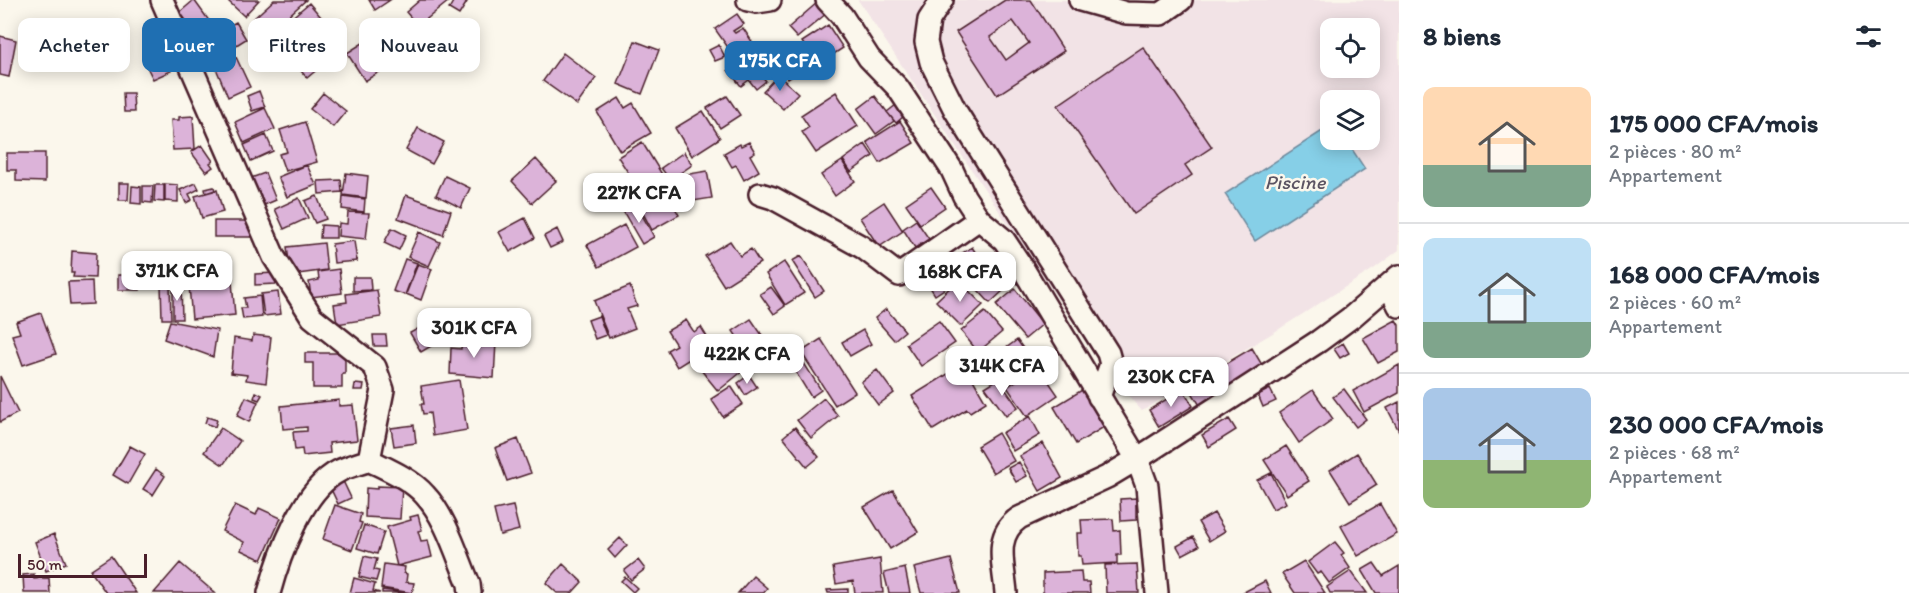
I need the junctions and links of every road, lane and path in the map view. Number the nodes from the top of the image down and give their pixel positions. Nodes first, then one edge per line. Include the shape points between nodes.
1 (162, 0) edge
2 (748, 0) edge
3 (770, 0) edge
4 (827, 0) edge
5 (942, 0) edge
6 (1080, 0) edge
7 (1181, 0) edge
8 (760, 194) dead end
9 (979, 219) junction
10 (1394, 281) edge
11 (1399, 306) edge
12 (1099, 396) junction
13 (1137, 459) junction
14 (369, 460) junction
15 (269, 593) edge
16 (470, 593) edge
17 (1006, 593) edge
18 (1157, 593) edge

1 - 14 street via 274,257 312,317 375,367 382,390
2 - 3 street
4 - 9 street via 869,58 898,88
5 - 12 street via 929,20 926,42 930,62 955,110 1108,353 1110,364
6 - 7 street via 1126,13 1161,14
8 - 9 street via 862,247 899,275
9 - 12 street via 1004,240
10 - 11 street
10 - 13 street via 1319,341
12 - 13 street
13 - 17 street via 1011,524 1002,539
13 - 18 street via 1147,486
14 - 15 street via 338,472 317,488 299,513
14 - 16 street via 398,474 425,495 444,524

